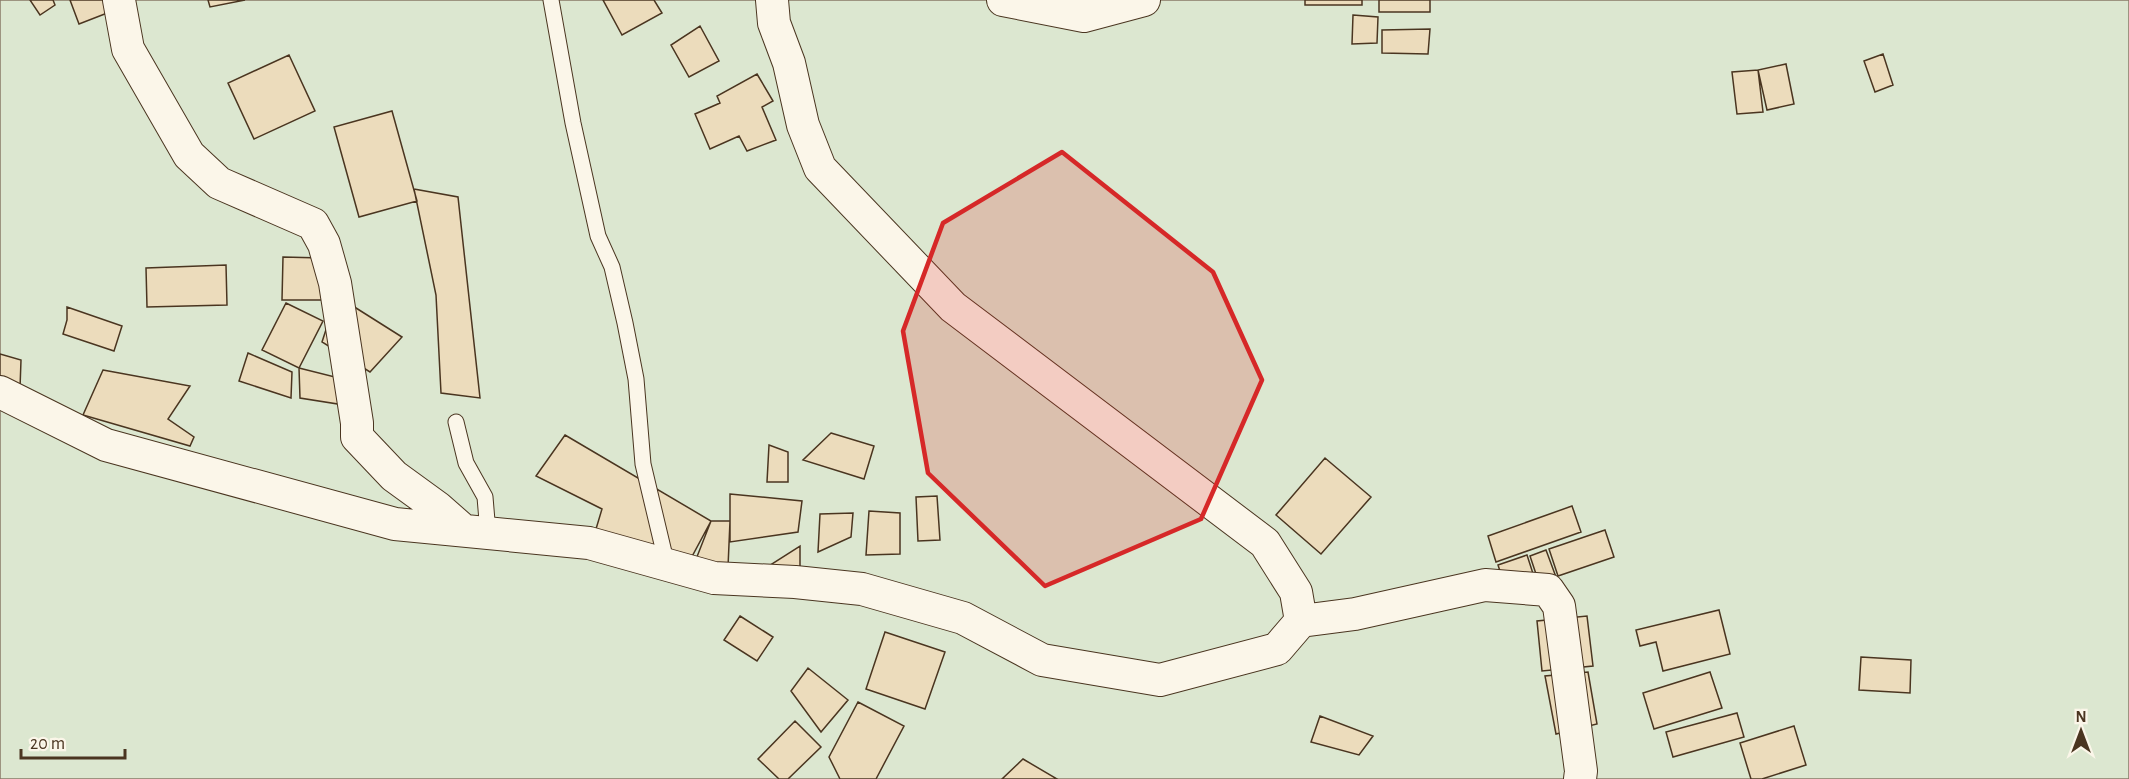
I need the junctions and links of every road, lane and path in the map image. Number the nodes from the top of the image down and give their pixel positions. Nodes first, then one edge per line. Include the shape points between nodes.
1 (119, 0) edge
2 (551, 0) edge
3 (772, 0) edge
4 (1003, 0) edge
5 (1144, 0) edge
6 (0, 392) edge
7 (456, 422) dead end
8 (476, 532) junction
9 (668, 565) junction
10 (1301, 621) junction
11 (1580, 779) edge

1 - 8 street via 128,49 189,154 219,183 313,224 324,244 335,283 357,437 394,476
2 - 9 lane via 598,236 612,267 625,323 636,379 643,464
3 - 10 street via 774,23 789,63 803,125 820,168 953,307 1265,543 1296,592
4 - 5 street via 1084,16
6 - 8 street via 106,445 395,524
7 - 8 lane via 466,463 485,497
8 - 9 street via 589,543
9 - 10 street via 714,578 862,589 963,618 1042,660 1160,680 1277,649
10 - 11 street via 1355,614 1485,585 1548,590 1559,606

